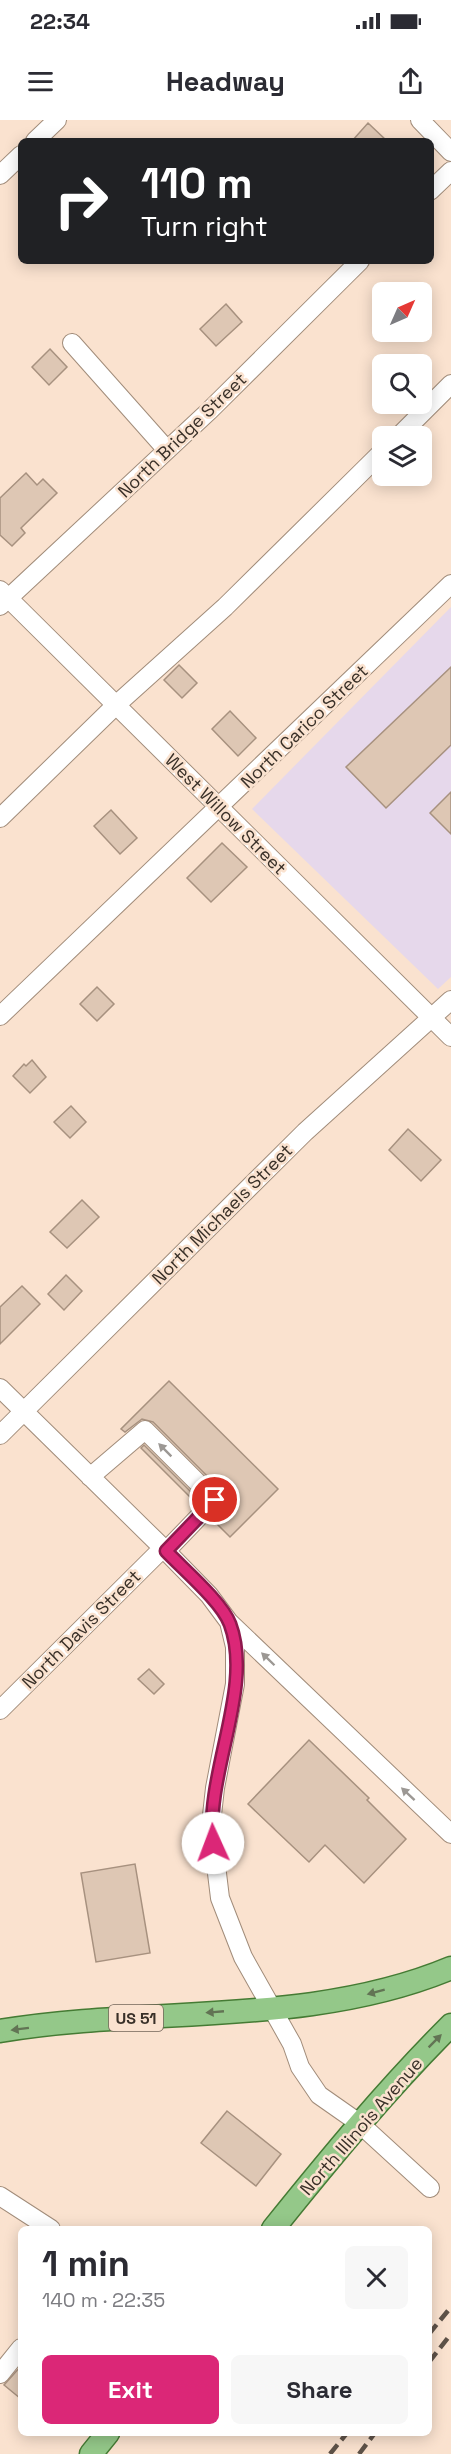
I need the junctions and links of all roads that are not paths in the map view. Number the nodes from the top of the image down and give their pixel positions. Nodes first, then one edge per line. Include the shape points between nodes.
1 (57, 120) edge
2 (420, 120) edge
3 (38, 138) edge
4 (451, 152) edge
5 (18, 158) edge
6 (451, 171) edge
7 (0, 175) edge
8 (434, 187) edge
9 (357, 264) edge
10 (72, 343) dead end
11 (451, 384) edge
12 (409, 426) edge
13 (167, 450) junction
14 (372, 462) edge
15 (451, 584) edge
16 (3, 598) edge
17 (116, 705) junction
18 (219, 807) junction
19 (0, 818) edge
20 (451, 1000) edge
21 (0, 1016) edge
22 (432, 1017) junction
23 (451, 1037) edge
24 (0, 1388) edge
25 (24, 1412) junction
26 (0, 1435) edge
27 (90, 1478) junction
28 (164, 1549) junction
29 (229, 1622) junction
30 (0, 1710) edge
31 (451, 1834) edge
32 (451, 1968) edge
33 (273, 2007) junction
34 (451, 2025) edge
35 (0, 2031) edge
36 (359, 2123) junction
37 (430, 2188) dead end
38 (0, 2196) edge
39 (46, 2226) edge
40 (275, 2226) edge
41 (18, 2352) edge
42 (0, 2374) edge
43 (106, 2436) edge
44 (91, 2454) edge

1 - 3 street
2 - 4 street
5 - 7 street
6 - 8 street
9 - 13 street, North Bridge Street
10 - 13 street
11 - 12 street
13 - 16 street, North Bridge Street
14 - 17 street via 225,607
15 - 18 street, North Carico Street
16 - 17 street, West Willow Street
17 - 18 street, West Willow Street
17 - 19 street
18 - 21 street, North Carico Street
18 - 22 street, West Willow Street
20 - 22 street, North Michaels Street
22 - 23 street, West Willow Street
22 - 25 street, North Michaels Street via 305,1132
24 - 25 street
25 - 26 street, North Michaels Street
25 - 27 street
27 - 28 street
28 -> 27 street, North Davis Street via 215,1500 145,1430
28 - 29 street via 209,1595
28 - 30 street, North Davis Street
31 -> 29 street
29 - 33 street via 235,1647 235,1684 215,1788 212,1835 220,1898 243,1957
32 -> 33 main road, US 51 via 359,1997
33 -> 35 main road, US 51
33 - 36 street via 300,2067 320,2095
36 -> 34 main road, North Illinois Avenue
36 - 37 street
36 - 40 main road, North Illinois Avenue
38 - 39 street
41 - 42 street
43 - 44 main road

